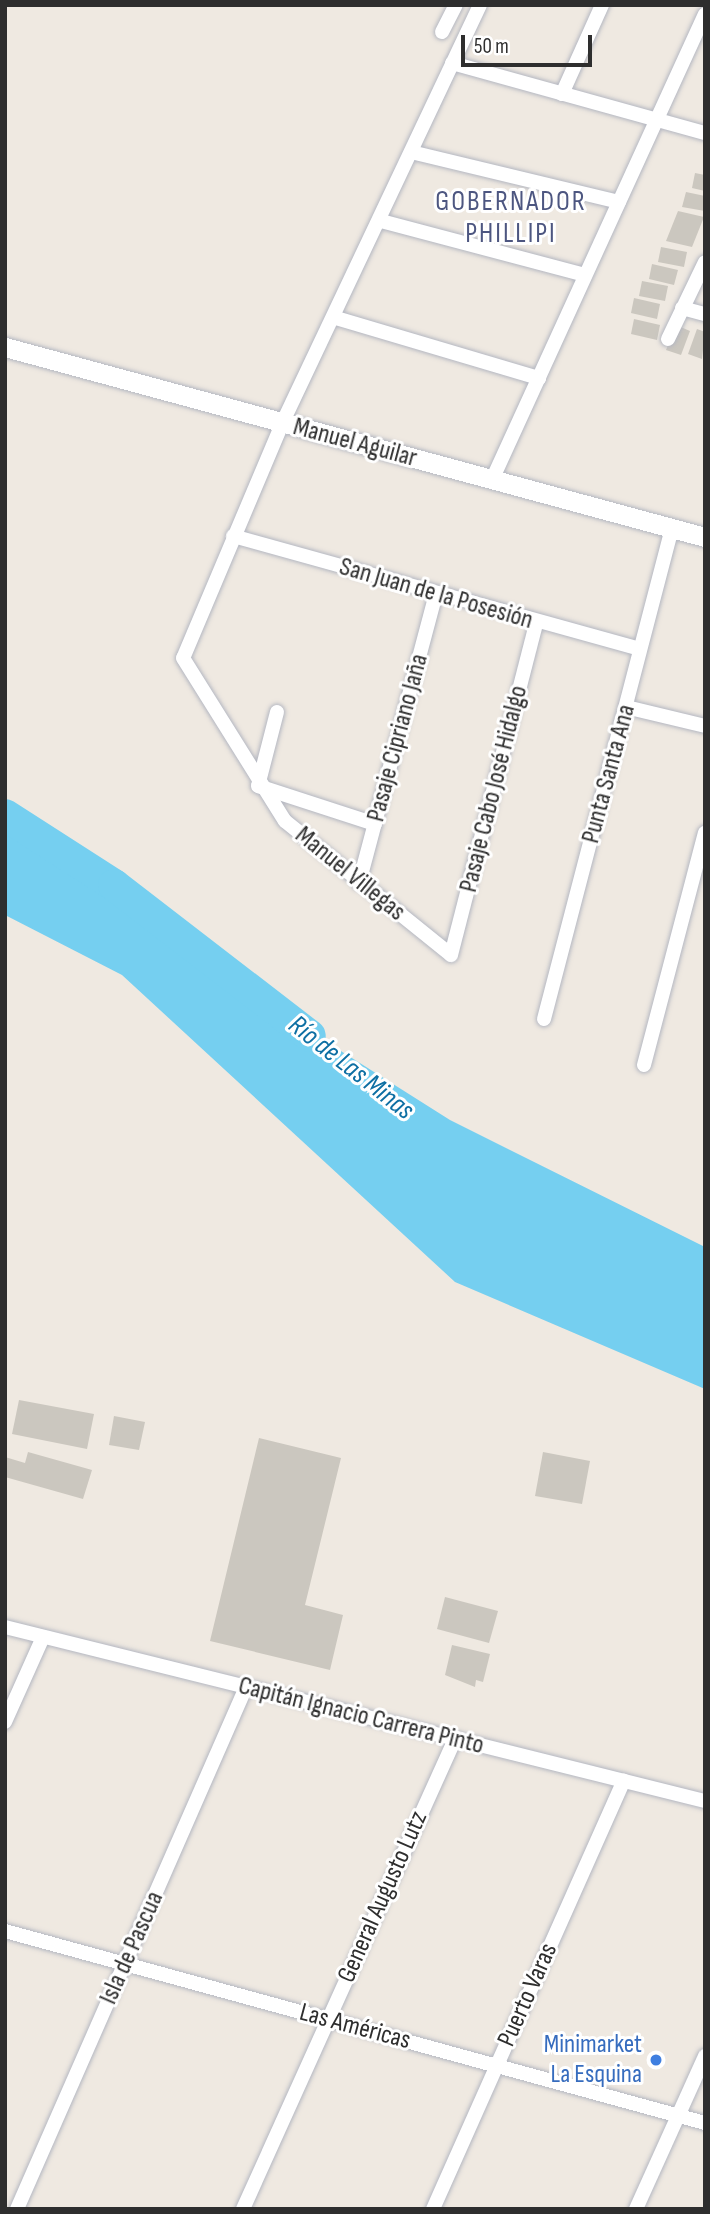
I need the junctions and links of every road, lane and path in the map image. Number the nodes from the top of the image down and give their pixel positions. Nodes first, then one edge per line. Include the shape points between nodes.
1 (456, 5) edge
2 (480, 5) edge
3 (602, 5) edge
4 (705, 14) edge
5 (442, 32) dead end
6 (452, 63) junction
7 (562, 94) junction
8 (656, 120) junction
9 (705, 133) edge
10 (411, 152) junction
11 (619, 202) junction
12 (381, 221) junction
13 (705, 262) edge
14 (585, 275) junction
15 (682, 308) junction
16 (705, 314) edge
17 (336, 318) junction
18 (668, 338) dead end
19 (5, 347) edge
20 (539, 378) junction
21 (282, 424) junction
22 (492, 480) junction
23 (672, 528) junction
24 (233, 536) junction
25 (705, 537) edge
26 (436, 594) junction
27 (536, 623) junction
28 (640, 649) junction
29 (626, 707) junction
30 (276, 712) dead end
31 (705, 726) edge
32 (258, 786) junction
33 (375, 824) junction
34 (705, 833) edge
35 (359, 883) junction
36 (451, 955) joint
37 (544, 1019) dead end
38 (644, 1065) dead end
39 (11, 1628) edge
40 (43, 1637) junction
41 (246, 1687) junction
42 (5, 1722) edge
43 (455, 1739) junction
44 (624, 1781) junction
45 (705, 1801) edge
46 (5, 1931) edge
47 (125, 1964) junction
48 (328, 2020) junction
49 (705, 2056) edge
50 (497, 2066) junction
51 (678, 2115) junction
52 (705, 2123) edge
53 (17, 2209) edge
54 (243, 2209) edge
55 (433, 2209) edge
56 (636, 2209) edge

1 - 5 street
2 - 6 street
3 - 7 street
4 - 8 street
6 - 7 street
6 - 10 street
7 - 8 street
8 - 9 street
8 - 11 street
10 - 11 street
10 - 12 street
11 - 14 street
12 - 14 street
12 - 17 street
13 - 15 street
14 - 20 street
15 - 16 street
15 - 18 street
17 - 20 street
17 - 21 street
19 - 21 street, Manuel Aguilar
20 - 22 street
21 - 22 street, Manuel Aguilar
21 - 24 street
22 - 23 street, Manuel Aguilar
23 - 25 street, Manuel Aguilar
23 - 28 street, Punta Santa Ana
24 - 26 street, San Juan de la Posesión
24 - 32 street, Manuel Villegas via 183,658
26 - 27 street, San Juan de la Posesión
26 - 33 street, Pasaje Cipriano Jaña
27 - 28 street, San Juan de la Posesión
27 - 36 street, Pasaje Cabo José Hidalgo
28 - 29 street, Punta Santa Ana
29 - 31 street
29 - 37 street, Punta Santa Ana
30 - 32 street
32 - 33 street, Manuel Villegas
32 - 35 street, Manuel Villegas via 285,821
33 - 35 street, Pasaje Cipriano Jaña
34 - 38 street
35 - 36 street, Manuel Villegas
39 - 40 street, Capitán Ignacio Carrera Pinto
40 - 41 street, Capitán Ignacio Carrera Pinto
40 - 42 street
41 - 43 street, Capitán Ignacio Carrera Pinto
41 - 47 street, Isla de Pascua
43 - 44 street, Capitán Ignacio Carrera Pinto
43 - 48 street, General Augusto Lutz
44 - 45 street, Capitán Ignacio Carrera Pinto
44 - 50 street, Puerto Varas
46 - 47 street, Las Américas
47 - 48 street, Las Américas
47 - 53 street, Isla de Pascua
48 - 50 street, Las Américas
48 - 54 street, General Augusto Lutz
49 - 51 street
50 - 51 street, Las Américas
50 - 55 street, Puerto Varas
51 - 52 street, Las Américas
51 - 56 street

